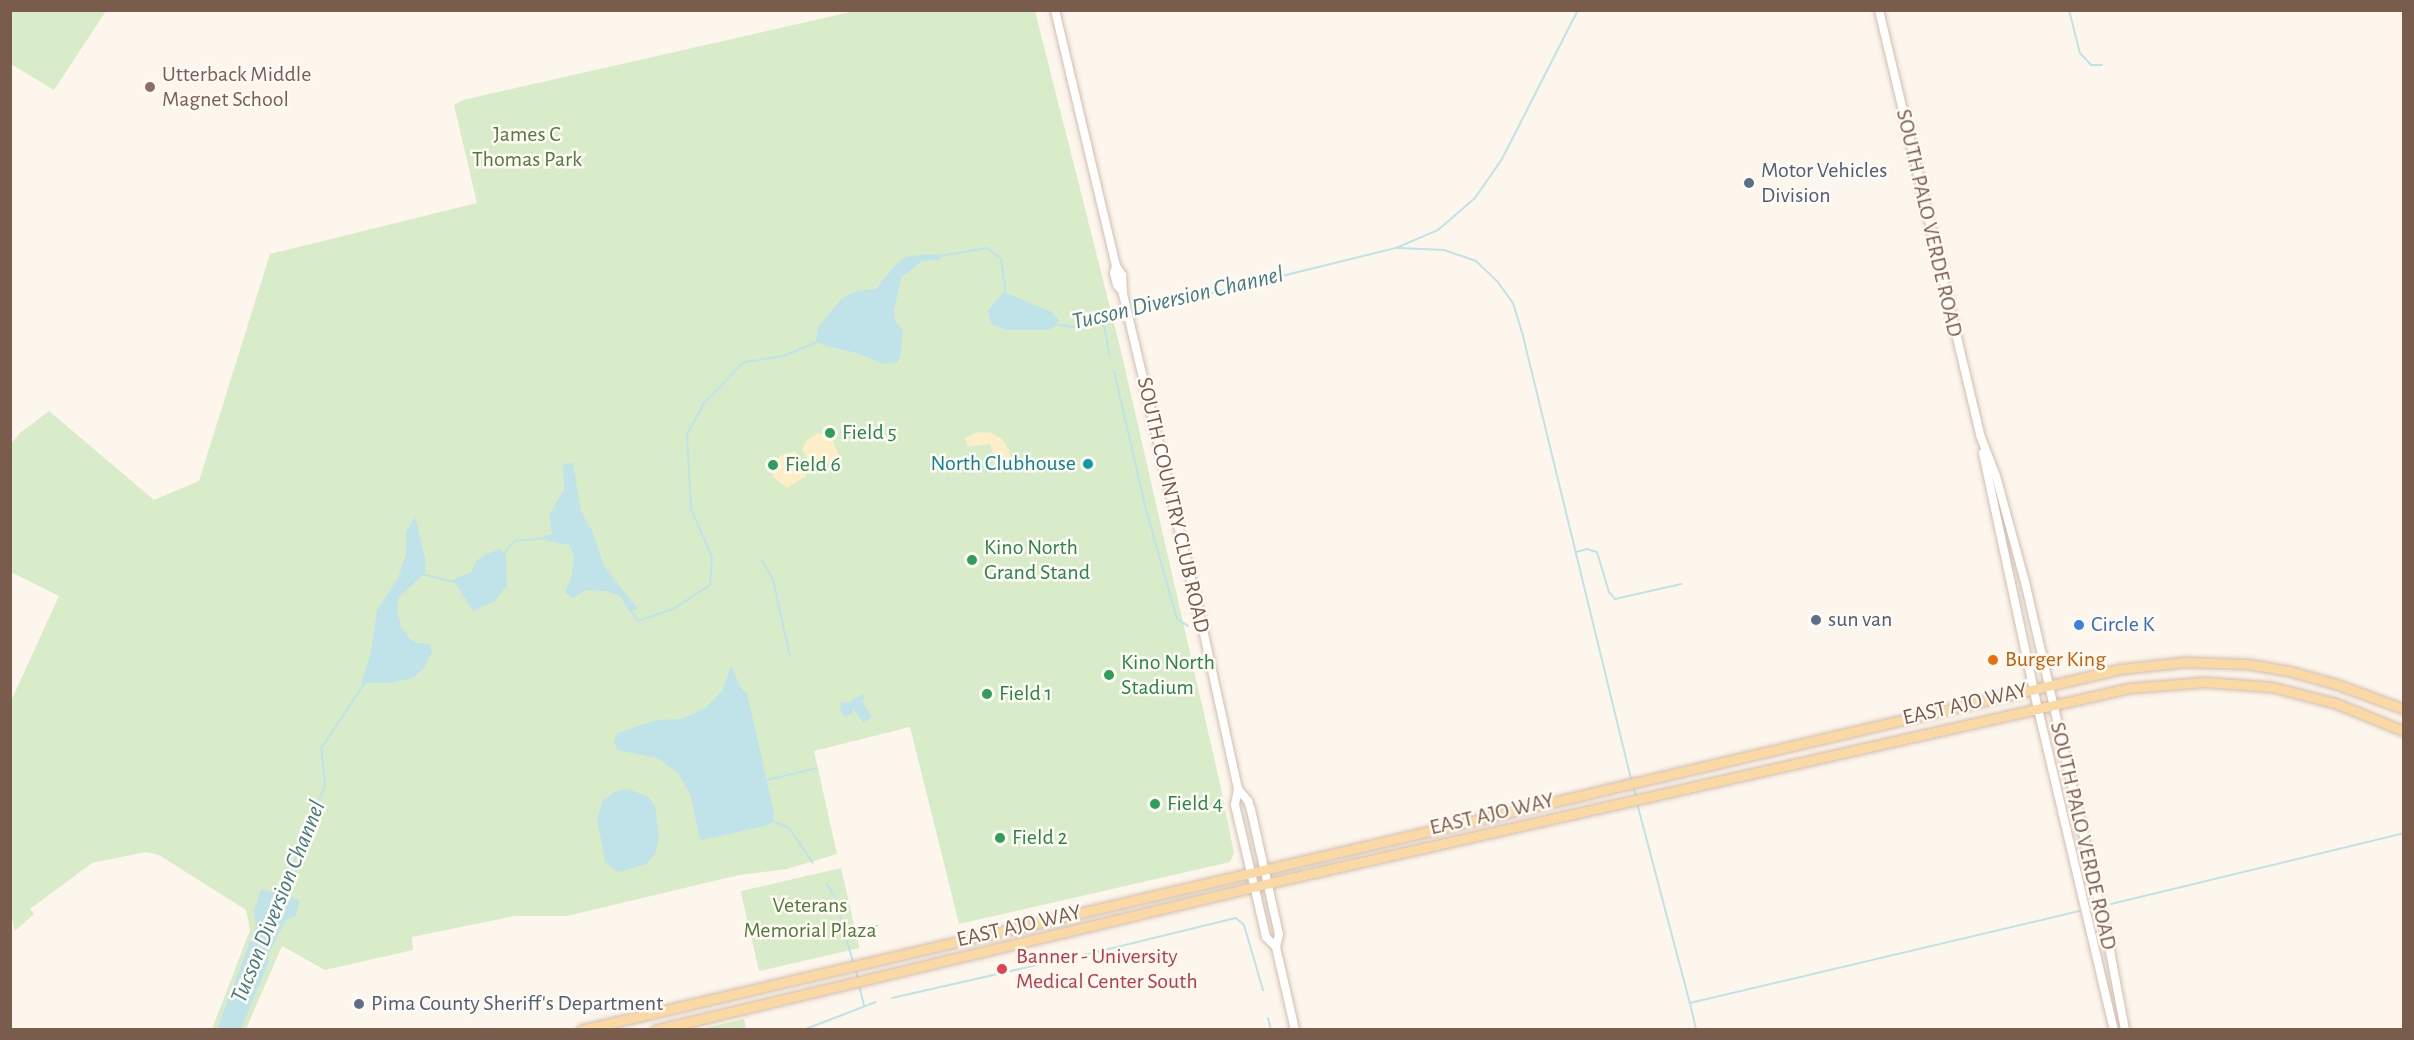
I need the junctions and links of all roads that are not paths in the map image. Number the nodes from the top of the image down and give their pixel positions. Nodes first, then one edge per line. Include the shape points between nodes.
1 (1056, 10) edge
2 (1879, 10) edge
3 (1980, 435) junction
4 (2048, 685) junction
5 (2034, 688) junction
6 (2052, 705) junction
7 (2038, 708) junction
8 (2403, 709) edge
9 (2403, 731) edge
10 (1238, 789) junction
11 (1432, 828) junction
12 (1436, 846) junction
13 (1264, 868) junction
14 (1251, 871) junction
15 (1268, 884) junction
16 (1255, 887) junction
17 (1276, 947) junction
18 (581, 1029) edge
19 (655, 1029) edge
20 (1295, 1029) edge
21 (2114, 1029) edge
22 (2125, 1029) edge

1 - 10 street, SOUTH COUNTRY CLUB ROAD via 1116,266 1116,280 1123,293
2 - 3 main road, SOUTH PALO VERDE ROAD
3 - 4 main road, SOUTH PALO VERDE ROAD via 1996,476
3 - 5 main road, SOUTH PALO VERDE ROAD
4 - 5 main road, EAST AJO WAY
4 - 6 main road, SOUTH PALO VERDE ROAD
4 - 8 main road, EAST AJO WAY via 2156,664 2237,664 2312,677
5 - 7 main road, SOUTH PALO VERDE ROAD
5 - 11 main road, EAST AJO WAY
6 - 7 main road, EAST AJO WAY
6 - 9 main road, EAST AJO WAY via 2153,685 2230,682 2314,697
6 - 22 main road, SOUTH PALO VERDE ROAD
7 - 12 main road, EAST AJO WAY
7 - 21 main road, SOUTH PALO VERDE ROAD
10 - 13 street, SOUTH COUNTRY CLUB ROAD via 1248,801
10 - 14 street, SOUTH COUNTRY CLUB ROAD via 1235,805
11 - 12 main road
11 - 13 main road, EAST AJO WAY
12 - 15 main road, EAST AJO WAY
13 - 14 main road, EAST AJO WAY
13 - 15 street, SOUTH COUNTRY CLUB ROAD
14 - 16 street, SOUTH COUNTRY CLUB ROAD
14 - 18 main road, EAST AJO WAY
15 - 16 main road, EAST AJO WAY
15 - 17 street, SOUTH COUNTRY CLUB ROAD via 1279,934
16 - 17 street, SOUTH COUNTRY CLUB ROAD via 1266,937
16 - 19 main road, EAST AJO WAY
17 - 20 street, SOUTH COUNTRY CLUB ROAD

